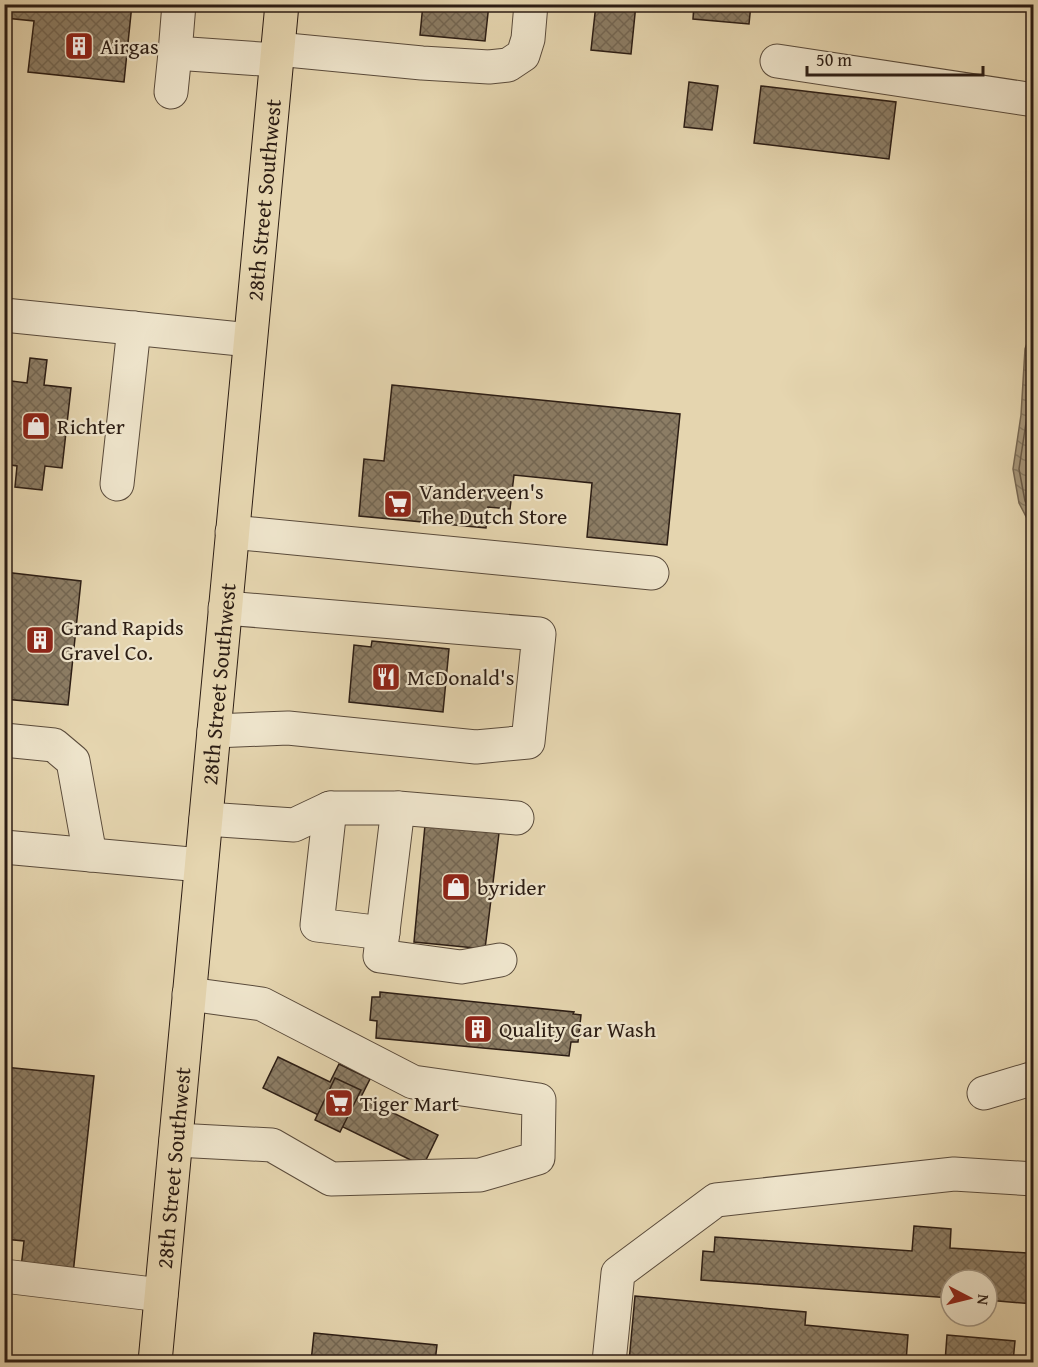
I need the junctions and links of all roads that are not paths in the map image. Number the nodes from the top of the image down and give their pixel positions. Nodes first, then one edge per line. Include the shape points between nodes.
1 (179, 4) edge
2 (282, 4) edge
3 (531, 4) edge
4 (175, 53) junction
5 (277, 55) junction
6 (777, 61) dead end
7 (171, 92) dead end
8 (1034, 100) edge
9 (4, 315) edge
10 (134, 328) junction
11 (250, 340) junction
12 (117, 484) dead end
13 (232, 532) junction
14 (652, 573) dead end
15 (225, 608) junction
16 (214, 730) junction
17 (4, 740) edge
18 (330, 808) junction
19 (398, 808) junction
20 (517, 818) dead end
21 (206, 819) junction
22 (4, 847) edge
23 (90, 855) junction
24 (201, 865) junction
25 (382, 933) junction
26 (500, 960) dead end
27 (189, 994) junction
28 (1034, 1078) edge
29 (984, 1093) dead end
30 (176, 1140) junction
31 (1034, 1179) edge
32 (4, 1276) edge
33 (161, 1295) junction
34 (155, 1362) edge
35 (609, 1362) edge

1 - 4 street
2 - 5 main road, 28th Street Southwest
3 - 5 street via 523,55 508,65
4 - 5 street
4 - 7 street
5 - 11 main road, 28th Street Southwest
6 - 8 street
9 - 10 street
10 - 11 street
10 - 12 street
11 - 13 main road, 28th Street Southwest
13 - 14 street
13 - 15 main road, 28th Street Southwest
15 - 16 main road, 28th Street Southwest
15 - 16 street via 539,634 528,742 476,747 288,728
16 - 21 main road, 28th Street Southwest
17 - 23 street via 54,745 73,761
18 - 19 street
18 - 21 street via 294,825
18 - 25 street via 317,925
19 - 20 street
19 - 25 street
21 - 24 main road, 28th Street Southwest
22 - 23 street
23 - 24 street
24 - 27 main road, 28th Street Southwest
25 - 26 street via 380,956 461,967
27 - 30 main road, 28th Street Southwest
27 - 30 street via 262,1004 413,1082 539,1100 538,1158 480,1175 331,1179 272,1145
28 - 29 street
30 - 33 main road, 28th Street Southwest
31 - 35 street via 954,1174 716,1200 618,1273
32 - 33 street
33 - 34 main road, 28th Street Southwest

